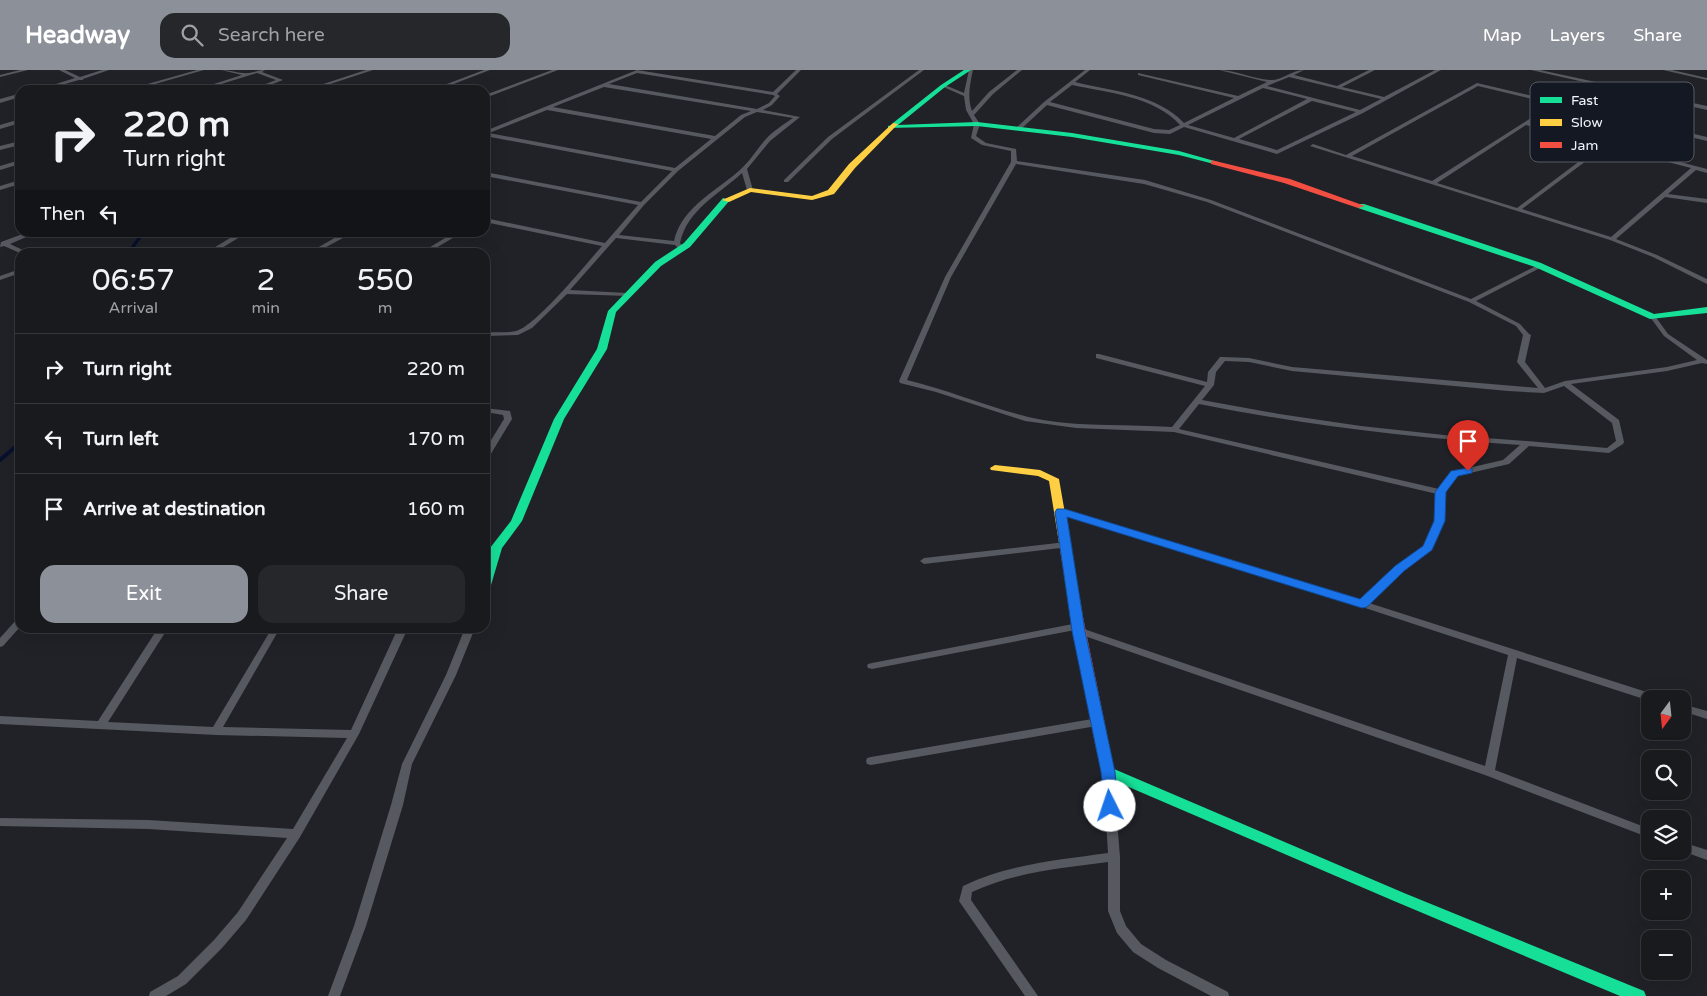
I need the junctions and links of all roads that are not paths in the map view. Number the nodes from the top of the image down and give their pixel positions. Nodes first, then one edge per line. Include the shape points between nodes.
1 (26, 70) edge
2 (61, 70) edge
3 (107, 70) edge
4 (202, 70) edge
5 (223, 70) edge
6 (371, 70) edge
7 (488, 70) edge
8 (556, 70) edge
9 (799, 70) edge
10 (922, 70) edge
11 (970, 70) edge
12 (1020, 70) edge
13 (1088, 70) edge
14 (1221, 70) edge
15 (1302, 70) edge
16 (1374, 70) edge
17 (1439, 70) edge
18 (1533, 70) edge
19 (1665, 70) edge
20 (260, 71) edge
21 (639, 71) edge
22 (1140, 74) dead end
23 (248, 75) junction
24 (1288, 75) junction
25 (0, 76) edge
26 (81, 79) junction
27 (1707, 80) edge
28 (1273, 82) junction
29 (1588, 82) edge
30 (1072, 83) junction
31 (58, 85) edge
32 (146, 85) edge
33 (214, 85) edge
34 (266, 85) edge
35 (323, 85) edge
36 (447, 85) edge
37 (604, 85) junction
38 (943, 86) junction
39 (1262, 86) junction
40 (1338, 87) junction
41 (774, 94) junction
42 (490, 95) edge
43 (965, 95) junction
44 (15, 96) edge
45 (1530, 97) edge
46 (1239, 98) junction
47 (1385, 99) junction
48 (1312, 100) junction
49 (0, 101) edge
50 (1046, 103) junction
51 (1694, 105) edge
52 (547, 108) junction
53 (1707, 108) edge
54 (753, 110) junction
55 (1361, 112) junction
56 (1530, 119) edge
57 (974, 120) junction
58 (15, 123) edge
59 (1524, 123) junction
60 (1183, 125) junction
61 (1530, 125) edge
62 (0, 127) edge
63 (890, 127) junction
64 (1018, 129) junction
65 (490, 132) edge
66 (490, 135) edge
67 (1694, 136) edge
68 (715, 138) junction
69 (1707, 139) edge
70 (1234, 140) junction
71 (15, 144) edge
72 (1313, 146) dead end
73 (0, 148) edge
74 (1348, 156) junction
75 (1014, 162) junction
76 (1581, 162) edge
77 (1672, 162) edge
78 (15, 164) edge
79 (0, 168) edge
80 (1695, 168) junction
81 (744, 169) junction
82 (676, 170) junction
83 (1707, 171) edge
84 (490, 175) edge
85 (786, 181) dead end
86 (1433, 183) junction
87 (15, 184) edge
88 (0, 188) edge
89 (750, 190) junction
90 (1664, 195) junction
91 (1707, 202) edge
92 (642, 204) junction
93 (1519, 209) junction
94 (490, 221) edge
95 (615, 236) junction
96 (21, 237) edge
97 (235, 237) edge
98 (342, 237) edge
99 (452, 237) edge
100 (1612, 239) junction
101 (2, 244) edge
102 (607, 245) junction
103 (680, 246) junction
104 (216, 248) edge
105 (321, 248) edge
106 (433, 248) edge
107 (15, 249) edge
108 (1540, 266) junction
109 (15, 272) edge
110 (0, 278) edge
111 (1707, 282) edge
112 (565, 292) junction
113 (627, 295) junction
114 (1471, 301) junction
115 (1707, 310) edge
116 (1653, 317) junction
117 (490, 334) edge
118 (1099, 356) dead end
119 (1705, 362) edge
120 (1565, 383) junction
121 (1210, 385) junction
122 (1544, 391) junction
123 (1197, 401) junction
124 (490, 411) edge
125 (1174, 430) junction
126 (1527, 443) junction
127 (490, 449) edge
128 (995, 468) dead end
129 (1440, 492) junction
130 (1061, 512) junction
131 (1066, 545) junction
132 (924, 561) dead end
133 (490, 568) edge
134 (1362, 604) junction
135 (15, 627) edge
136 (1078, 629) junction
137 (160, 633) edge
138 (273, 633) edge
139 (401, 633) edge
140 (468, 633) edge
141 (0, 644) edge
142 (1513, 654) junction
143 (872, 666) dead end
144 (1641, 695) edge
145 (1691, 710) edge
146 (1707, 715) edge
147 (0, 720) edge
148 (1098, 722) junction
149 (100, 726) junction
150 (216, 732) junction
151 (354, 734) junction
152 (871, 761) dead end
153 (1108, 772) junction
154 (1489, 772) junction
155 (0, 822) edge
156 (1641, 831) edge
157 (296, 834) junction
158 (1691, 849) edge
159 (1707, 855) edge
160 (1114, 856) junction
161 (155, 996) edge
162 (334, 996) edge
163 (1032, 996) edge
164 (1223, 996) edge
165 (1638, 996) edge

1 - 25 street
2 - 26 street
3 - 26 street
4 - 32 street
5 - 23 street
6 - 35 street
7 - 36 street
8 - 42 street
9 - 41 street
10 - 85 street via 830,138
11 - 38 street
11 - 43 street
12 - 57 street via 991,93
13 - 30 street
14 - 28 street
15 - 24 street
16 - 40 street
17 - 47 street
18 - 29 street
19 - 27 street
20 - 23 street
20 - 34 street via 281,80
21 - 37 street
21 - 41 street
22 - 46 street
23 - 33 street
24 - 28 street
24 - 40 street
26 - 31 street
28 - 39 street
30 - 50 street
30 - 60 street via 1162,107
37 - 52 street
37 - 54 street
38 - 43 street
38 - 63 street
39 - 46 street
39 - 48 street
40 - 47 street
41 - 54 street via 778,96 765,109
43 - 57 street via 966,108
44 - 49 street
45 - 74 street via 1476,84
46 - 60 street
47 - 55 street
48 - 55 street
48 - 70 street
50 - 60 street via 1154,132 1170,132
50 - 64 street
51 - 53 street
52 - 65 street
52 - 68 street
54 - 68 street
54 - 81 street via 797,117 772,136
55 - 70 street via 1282,152
56 - 59 street
57 - 63 street via 960,127
57 - 64 street
57 - 75 street via 973,137 984,144 1014,150
58 - 62 street
59 - 61 street
59 - 86 street
60 - 70 street
63 - 89 street via 831,192 823,196 801,198
64 - 108 street via 1149,147 1218,163 1287,182
66 - 82 street
67 - 69 street
68 - 82 street
71 - 73 street
72 - 74 street
74 - 86 street
75 - 114 street via 1145,182 1209,201
75 - 125 street via 948,277 903,381 1041,422 1084,428
76 - 93 street
77 - 80 street
78 - 79 street
80 - 83 street
80 - 90 street
81 - 89 street
81 - 103 street via 712,193 683,225 677,234
82 - 92 street
84 - 92 street
86 - 93 street
87 - 88 street
89 - 103 street via 724,202
90 - 91 street
90 - 100 street
92 - 95 street
93 - 100 street
94 - 102 street
95 - 102 street
95 - 103 street
96 - 101 street
97 - 104 street
98 - 105 street
99 - 106 street
100 - 111 street
101 - 107 street
102 - 112 street
103 - 113 street
108 - 114 street
108 - 116 street
109 - 110 street
112 - 113 street
112 - 117 street via 530,327 518,333
113 - 133 street via 612,311 602,348 559,419 516,521 496,548
114 - 122 street via 1518,325 1527,336 1522,362
115 - 116 street
116 - 119 street via 1666,335
118 - 121 street
119 - 120 street
120 - 122 street
120 - 126 street via 1616,422 1620,442 1609,451
121 - 122 street via 1212,372 1223,359 1248,360 1292,369
121 - 123 street
123 - 125 street
123 - 126 street via 1441,439
124 - 127 street via 506,413 508,419
125 - 129 street
126 - 129 street via 1506,462 1454,474
128 - 130 street via 1040,473 1054,479
129 - 134 street via 1440,521 1428,548
130 - 131 street
130 - 134 street
131 - 132 street
131 - 136 street
134 - 142 street
135 - 141 street
136 - 143 street
136 - 148 street
136 - 154 street
137 - 149 street
138 - 150 street
139 - 151 street
140 - 162 street via 407,764 360,926
142 - 144 street
142 - 154 street
145 - 146 street
147 - 149 street
148 - 152 street
148 - 153 street
149 - 150 street
150 - 151 street
151 - 157 street
153 - 160 street
153 - 165 street
154 - 156 street
155 - 157 street via 92,822
157 - 161 street via 242,916 218,944 182,980
158 - 159 street
160 - 163 street via 1021,872 967,888 965,901
160 - 164 street via 1114,911 1121,929 1137,948

